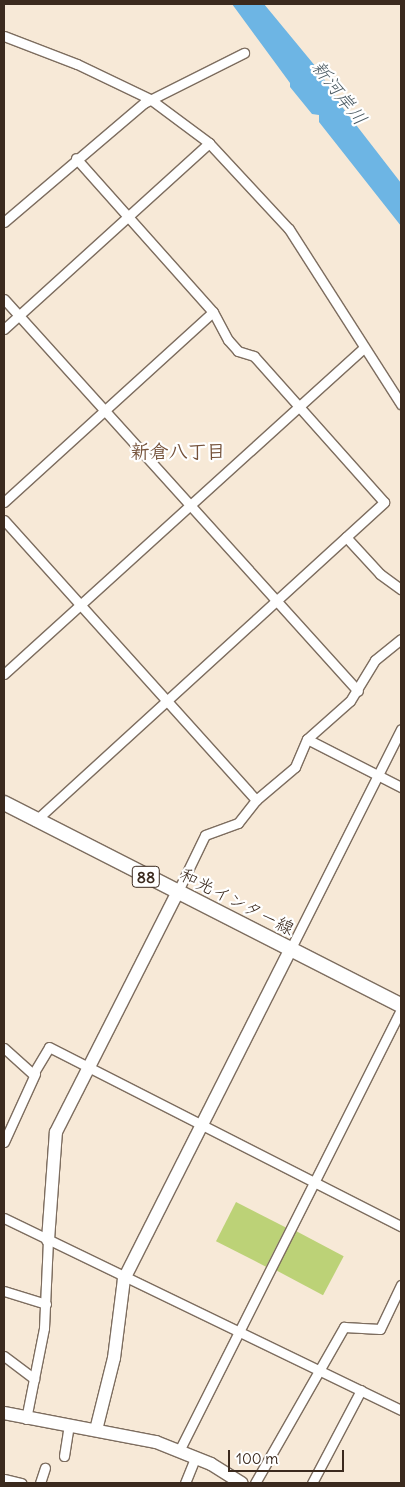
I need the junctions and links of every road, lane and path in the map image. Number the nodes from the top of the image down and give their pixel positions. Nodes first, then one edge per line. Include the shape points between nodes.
1 (4, 36) edge
2 (244, 53) dead end
3 (150, 99) junction
4 (209, 143) junction
5 (76, 158) junction
6 (127, 217) junction
7 (4, 222) edge
8 (4, 299) edge
9 (212, 312) junction
10 (18, 315) junction
11 (4, 329) edge
12 (364, 348) junction
13 (401, 404) edge
14 (300, 406) junction
15 (104, 410) junction
16 (4, 502) edge
17 (190, 506) junction
18 (4, 520) edge
19 (346, 537) junction
20 (401, 589) edge
21 (275, 601) junction
22 (80, 606) junction
23 (401, 639) edge
24 (4, 674) edge
25 (358, 691) junction
26 (166, 700) junction
27 (401, 729) edge
28 (307, 739) junction
29 (378, 775) junction
30 (401, 787) edge
31 (256, 800) junction
32 (4, 803) edge
33 (35, 822) junction
34 (177, 893) junction
35 (290, 950) junction
36 (401, 1007) edge
37 (5, 1051) edge
38 (88, 1068) junction
39 (35, 1074) junction
40 (201, 1125) junction
41 (4, 1142) edge
42 (316, 1182) junction
43 (4, 1218) edge
44 (401, 1226) edge
45 (48, 1240) junction
46 (124, 1279) junction
47 (401, 1285) edge
48 (4, 1291) edge
49 (46, 1304) junction
50 (240, 1332) junction
51 (4, 1356) edge
52 (320, 1370) junction
53 (34, 1379) junction
54 (361, 1390) junction
55 (401, 1410) edge
56 (4, 1414) edge
57 (26, 1419) junction
58 (70, 1426) junction
59 (96, 1430) junction
60 (179, 1451) junction
61 (64, 1456) dead end
62 (195, 1458) junction
63 (45, 1468) dead end
64 (4, 1479) edge
65 (22, 1483) edge
66 (40, 1483) edge
67 (185, 1483) edge
68 (241, 1483) edge
69 (255, 1483) edge
70 (312, 1483) edge

1 - 3 street via 76,64
2 - 3 street
3 - 4 street
3 - 5 street
4 - 6 street
4 - 12 street via 289,229
5 - 6 street
5 - 7 street
6 - 9 street
6 - 10 street
8 - 10 street
9 - 14 street via 238,351 254,356
9 - 15 street
10 - 11 street
10 - 15 street
12 - 13 street
12 - 14 street
14 - 17 street
14 - 19 street via 384,502
15 - 16 street
15 - 17 street
17 - 21 street
17 - 22 street
18 - 22 street
19 - 20 street via 380,574
19 - 21 street
21 - 25 street
21 - 26 street
22 - 24 street
22 - 26 street
23 - 25 street via 375,660
25 - 28 street
26 - 31 street
26 - 33 street
27 - 29 street
28 - 29 street
28 - 31 street via 295,767
29 - 30 street
29 - 35 street
31 - 34 street via 238,823 205,835
32 - 33 main road, 和光インター線 / 88
33 - 34 main road, 和光インター線 / 88
34 - 35 main road, 和光インター線 / 88
34 - 38 street
35 - 36 main road, 和光インター線 / 88
35 - 40 street
36 - 42 street
37 - 39 street
38 - 39 street via 49,1047
38 - 40 street
38 - 45 street via 56,1132
39 - 41 street
40 - 42 street
40 - 46 street
42 - 44 street
42 - 50 street
43 - 45 street
45 - 46 street
45 - 49 street
46 - 50 street
46 - 59 street via 114,1358
47 - 52 street via 380,1329 344,1327
48 - 49 street
49 - 53 street
50 - 52 street
50 - 60 street
51 - 53 street
52 - 54 street
52 - 69 street
53 - 57 street
54 - 55 street
54 - 70 street
56 - 57 street
57 - 58 street
58 - 59 street
58 - 61 street
59 - 60 street via 137,1436
60 - 62 street
62 - 67 street
62 - 68 street
63 - 66 street
64 - 65 street

